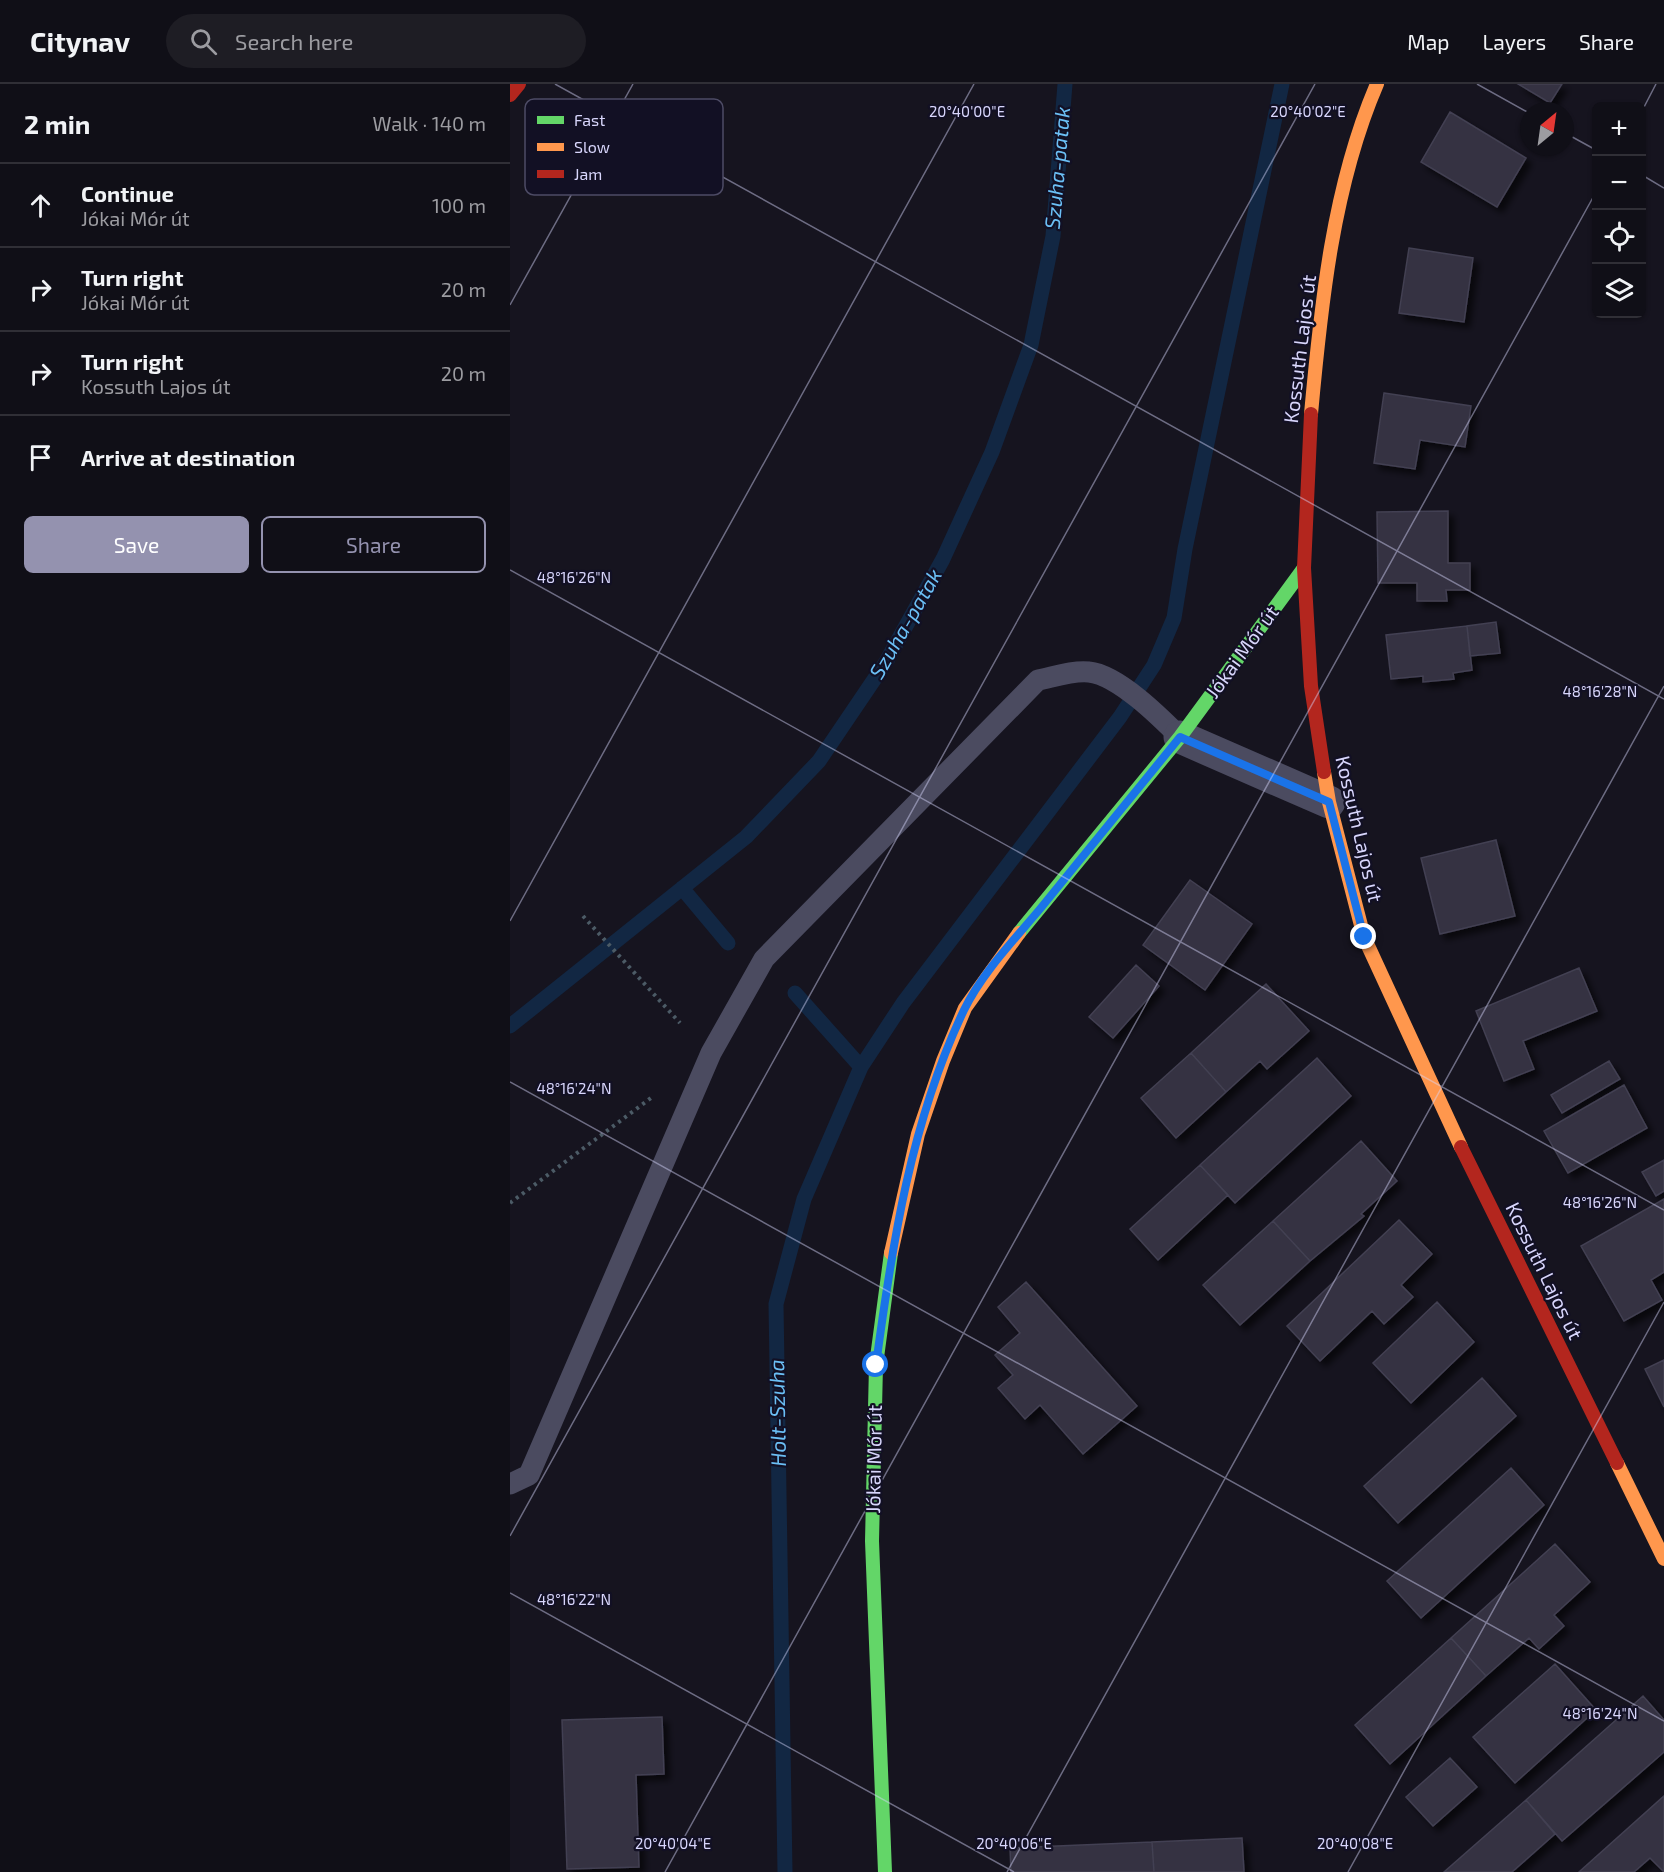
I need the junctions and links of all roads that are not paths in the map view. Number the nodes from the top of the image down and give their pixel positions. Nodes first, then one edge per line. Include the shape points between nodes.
1 (519, 84) edge
2 (1377, 84) edge
3 (510, 95) edge
4 (1304, 568) junction
5 (1180, 737) junction
6 (1329, 802) junction
7 (510, 1484) edge
8 (1664, 1558) edge
9 (885, 1872) edge

1 - 3 main road
2 - 4 main road, Kossuth Lajos út via 1364,114 1341,199 1318,335 1308,451
4 - 5 main road, Jókai Mór út
4 - 6 main road, Kossuth Lajos út via 1311,686
5 - 6 street
5 - 7 lane via 1119,685 1089,672 1038,680 764,959 711,1053 530,1475
5 - 9 main road, Jókai Mór út via 998,960 965,1008 918,1134 892,1248 876,1365 872,1541
6 - 8 main road, Kossuth Lajos út via 1364,937 1431,1088

